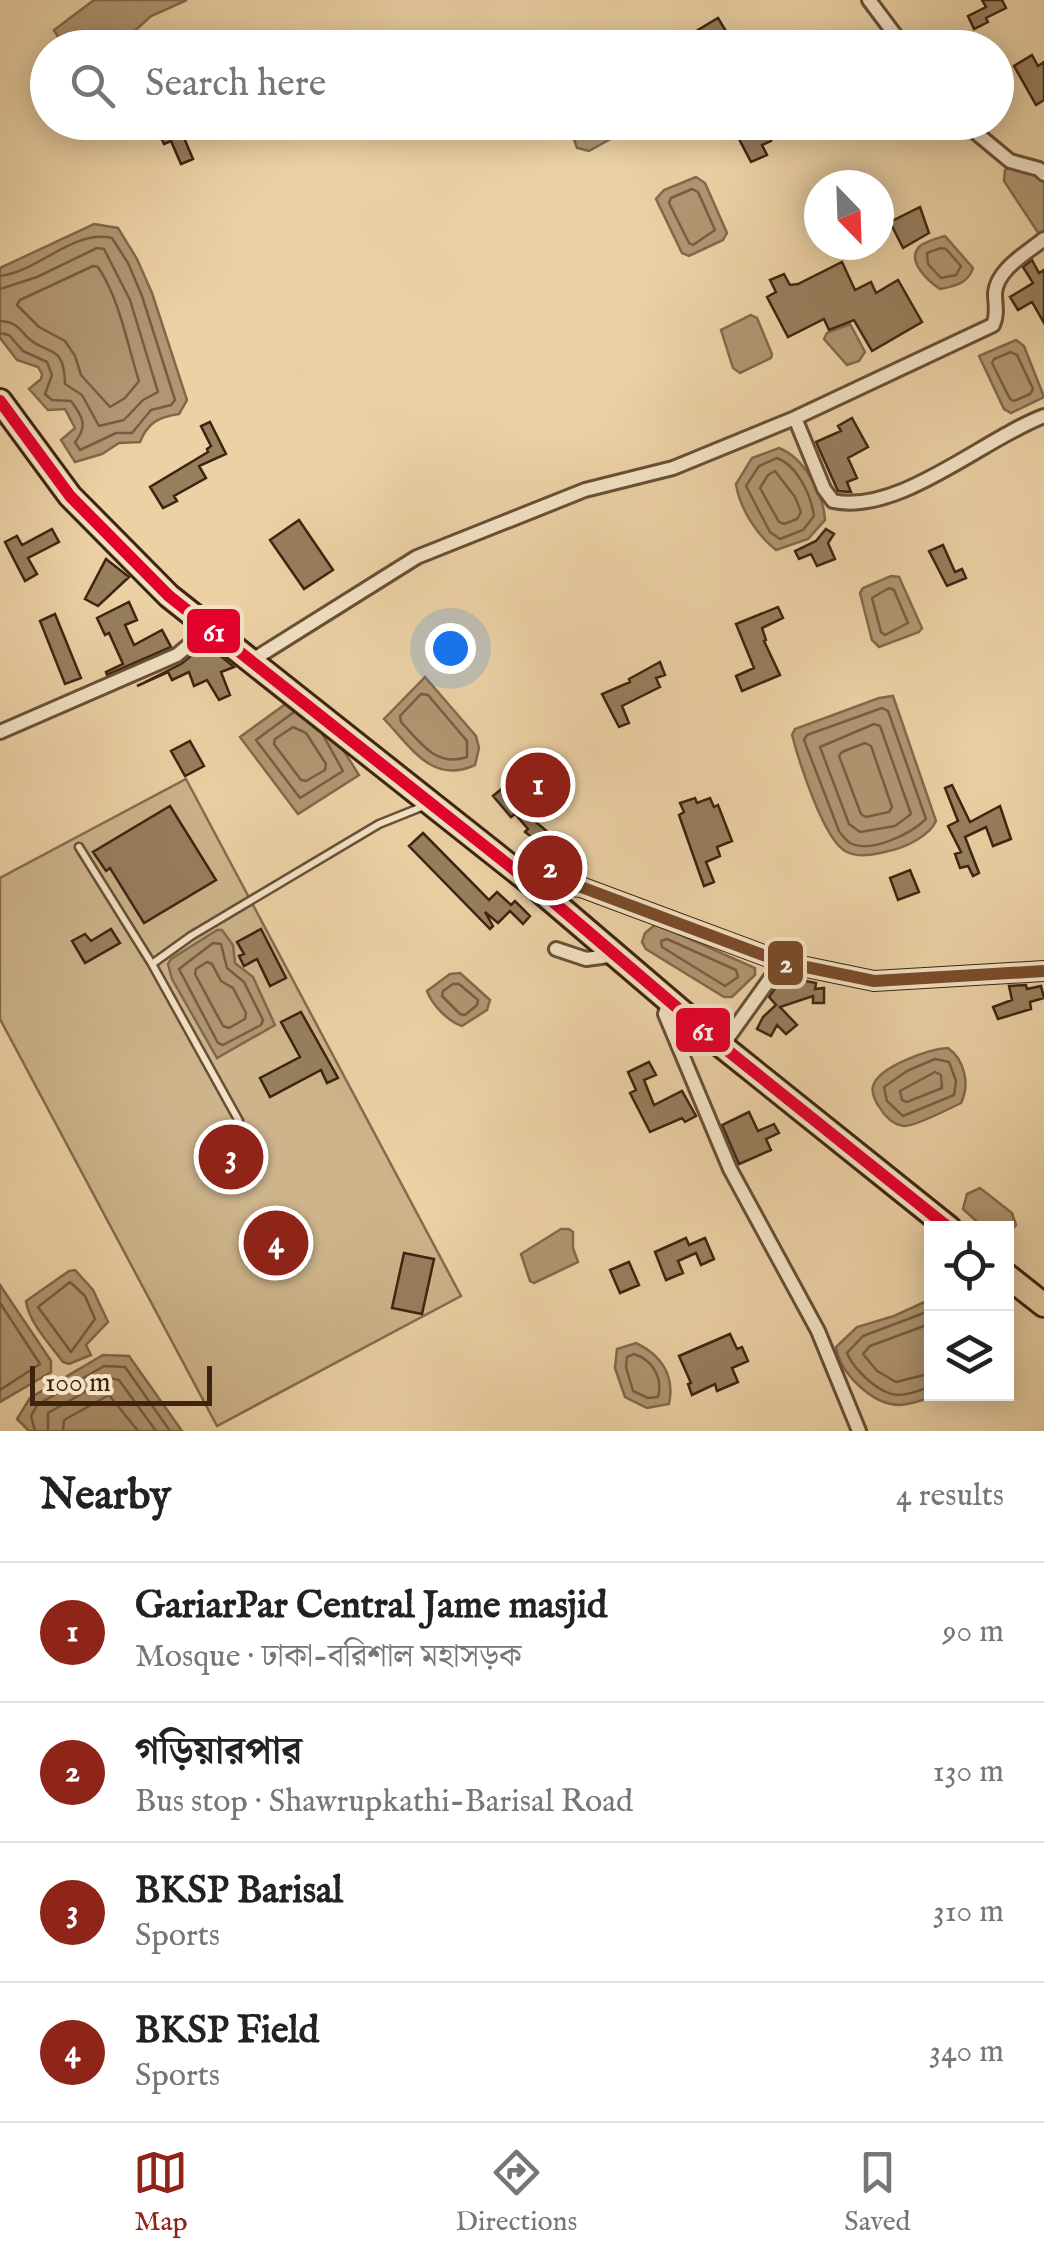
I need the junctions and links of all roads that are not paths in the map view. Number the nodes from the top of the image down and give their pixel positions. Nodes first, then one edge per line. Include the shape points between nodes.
1 (870, 0) edge
2 (892, 30) edge
3 (985, 140) edge
4 (1044, 174) edge
5 (1044, 239) edge
6 (0, 401) edge
7 (1044, 416) edge
8 (795, 418) junction
9 (208, 629) junction
10 (250, 661) junction
11 (0, 732) edge
12 (430, 804) junction
13 (79, 847) dead end
14 (530, 882) junction
15 (556, 949) dead end
16 (616, 955) junction
17 (782, 962) junction
18 (152, 964) junction
19 (1044, 971) edge
20 (669, 1000) junction
21 (722, 1046) junction
22 (239, 1121) dead end
23 (939, 1221) edge
24 (1014, 1282) edge
25 (1044, 1306) edge
26 (859, 1431) edge

1 - 2 street
3 - 4 street via 1010,162
5 - 8 street via 1000,276 993,326
6 - 9 highway via 70,496
7 - 8 street via 919,483 842,503 824,489
8 - 10 street via 673,468 534,508 418,558
9 - 10 highway
9 - 11 street via 177,655
10 - 12 highway
12 - 14 highway
12 - 18 lane via 379,824
13 - 18 lane
14 - 16 highway
14 - 17 main road via 581,887
15 - 16 street via 586,959
16 - 20 highway
17 - 19 main road via 874,980
17 - 21 street
18 - 22 lane
20 - 21 highway
20 - 26 street via 666,1014 730,1169 818,1331
21 - 23 highway
24 - 25 highway

